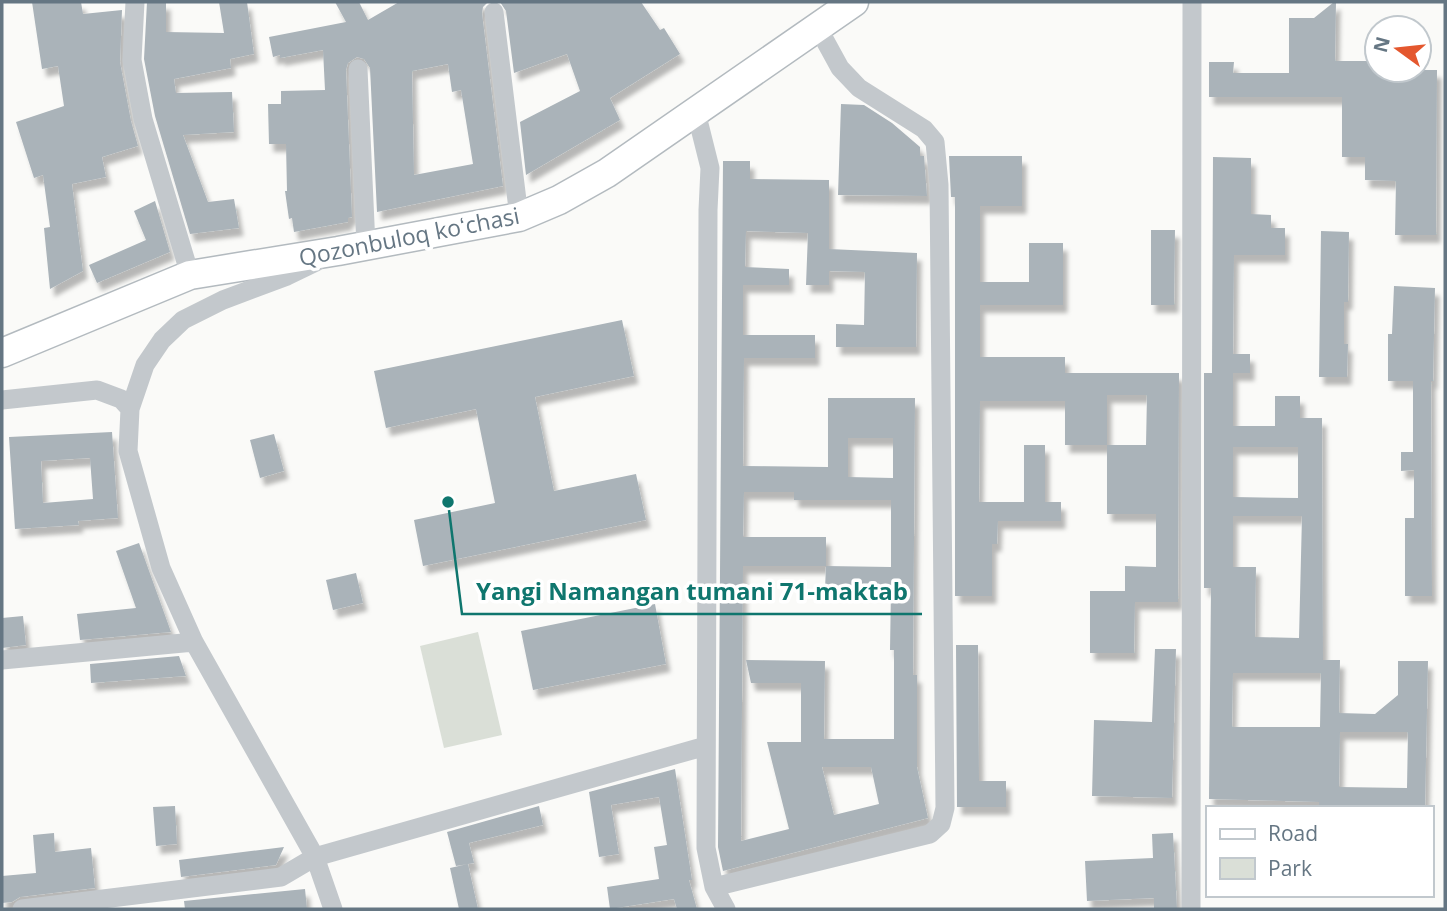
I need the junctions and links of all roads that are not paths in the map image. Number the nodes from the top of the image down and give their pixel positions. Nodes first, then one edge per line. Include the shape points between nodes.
1 (135, 2) edge
2 (854, 2) edge
3 (1192, 2) edge
4 (494, 12) dead end
5 (817, 26) junction
6 (358, 69) dead end
7 (696, 112) junction
8 (519, 217) junction
9 (366, 246) junction
10 (338, 251) junction
11 (190, 275) junction
12 (2, 353) edge
13 (2, 400) edge
14 (130, 409) junction
15 (194, 642) junction
16 (2, 660) edge
17 (706, 746) junction
18 (315, 857) junction
19 (714, 887) junction
20 (22, 909) edge
21 (333, 909) edge
22 (726, 909) edge
23 (1191, 909) edge

1 - 11 street via 132,60 143,119
2 - 5 main road, Qozonbuloq koʻchasi
3 - 23 street
4 - 8 street
5 - 7 main road, Qozonbuloq koʻchasi
5 - 19 street via 840,68 859,88 924,129 935,142 945,808 941,824 930,834
6 - 9 street
7 - 8 main road, Qozonbuloq koʻchasi via 607,173
7 - 17 street via 710,168
8 - 9 main road, Qozonbuloq koʻchasi
9 - 10 main road, Qozonbuloq koʻchasi
10 - 11 main road, Qozonbuloq koʻchasi
10 - 14 street via 183,320 145,365
11 - 12 main road, Qozonbuloq koʻchasi
13 - 14 street via 97,390 121,399
14 - 15 street via 128,451 136,487 161,568
15 - 16 street
15 - 18 street
17 - 18 street
17 - 19 street via 706,848
18 - 20 street via 281,877
18 - 21 street
19 - 22 street

